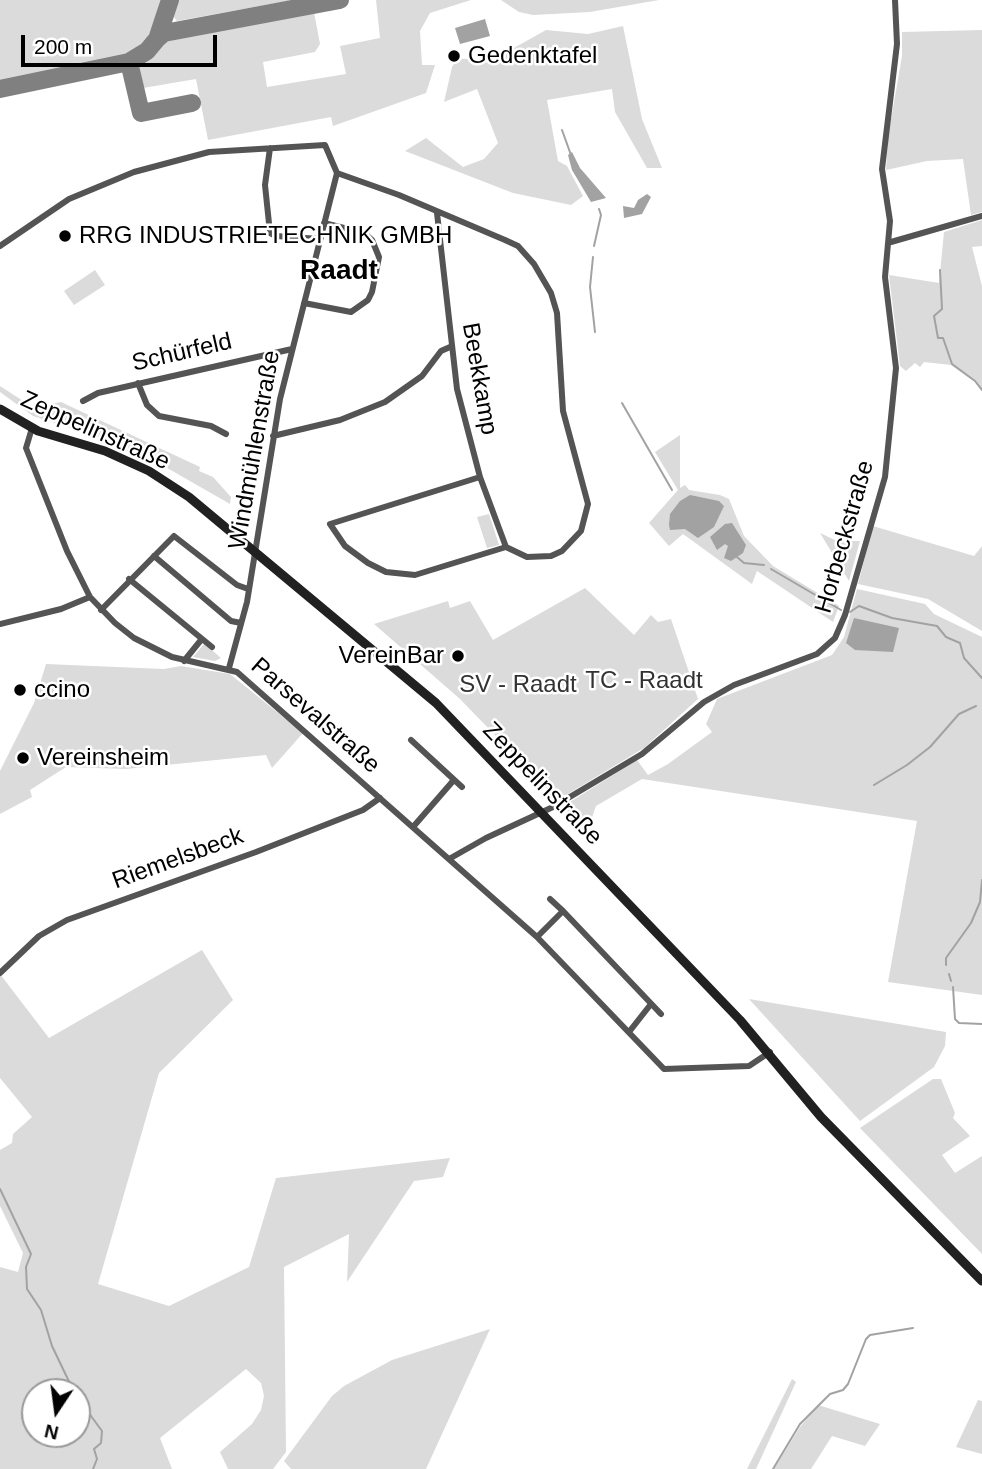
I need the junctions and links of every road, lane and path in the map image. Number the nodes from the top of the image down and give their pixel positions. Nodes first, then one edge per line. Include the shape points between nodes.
1 (895, 0) edge
2 (270, 148) junction
3 (337, 173) junction
4 (437, 213) junction
5 (982, 216) edge
6 (324, 223) junction
7 (320, 239) junction
8 (891, 242) junction
9 (0, 246) edge
10 (304, 303) junction
11 (450, 347) junction
12 (292, 349) junction
13 (138, 383) junction
14 (83, 401) dead end
15 (0, 409) edge
16 (32, 428) junction
17 (226, 434) dead end
18 (273, 436) junction
19 (480, 477) junction
20 (506, 547) junction
21 (255, 550) junction
22 (153, 556) junction
23 (129, 579) junction
24 (248, 589) junction
25 (90, 597) junction
26 (101, 610) junction
27 (241, 623) junction
28 (0, 624) edge
29 (201, 640) junction
30 (212, 647) dead end
31 (184, 661) junction
32 (229, 668) junction
33 (411, 740) dead end
34 (453, 781) junction
35 (462, 787) dead end
36 (380, 798) junction
37 (543, 812) junction
38 (413, 827) junction
39 (449, 859) junction
40 (550, 899) dead end
41 (563, 911) junction
42 (537, 937) junction
43 (0, 973) edge
44 (651, 1004) junction
45 (661, 1014) dead end
46 (629, 1032) junction
47 (770, 1052) junction
48 (982, 1281) edge

1 - 8 street, Horbeckstraße via 896,61 882,158
2 - 3 street via 325,145
2 - 7 street via 265,185 270,233
2 - 9 street via 209,152 107,181 69,199
3 - 4 street
3 - 6 street, Windmühlenstraße
4 - 11 street, Beekkamp
4 - 20 street via 518,246 544,278 557,313 563,411 588,504 581,531 562,551 538,558
5 - 8 street
6 - 7 street, Windmühlenstraße
6 - 10 street via 364,233 372,240 379,257 372,292 351,312
7 - 10 street, Windmühlenstraße
8 - 37 street, Horbeckstraße via 886,277 897,353 885,477 835,638 817,654 734,685 704,702 642,754
10 - 12 street, Windmühlenstraße
11 - 18 street via 441,351 422,376 385,402 340,420
11 - 19 street, Beekkamp
12 - 13 street, Schürfeld
12 - 18 street, Windmühlenstraße
13 - 14 street, Schürfeld
13 - 17 street via 147,405 159,416 211,426
15 - 16 main road, Zeppelinstraße
16 - 21 main road, Zeppelinstraße via 149,471 189,496
16 - 25 street, Parsevalstraße via 26,448
18 - 21 street, Windmühlenstraße
19 - 20 street, Beekkamp
19 - 20 street via 330,524 358,556 398,574 425,573
21 - 24 street, Windmühlenstraße
21 - 37 main road, Zeppelinstraße via 436,703
22 - 23 street
22 - 24 street via 170,538 179,537 237,586
22 - 27 street via 231,621
23 - 26 street
23 - 29 street
24 - 27 street, Windmühlenstraße
25 - 26 street, Parsevalstraße
25 - 28 street
26 - 31 street, Parsevalstraße via 134,638
27 - 32 street, Windmühlenstraße
29 - 30 street
29 - 31 street
31 - 32 street, Parsevalstraße
32 - 36 street, Parsevalstraße
33 - 34 street, Parsevalstraße
34 - 35 street, Parsevalstraße
34 - 38 street
36 - 38 street, Parsevalstraße
36 - 43 street, Riemelsbeck via 363,810 67,920 39,936
37 - 39 street, Horbeckstraße
37 - 47 main road, Zeppelinstraße
38 - 39 street, Parsevalstraße
39 - 42 street, Parsevalstraße
40 - 41 street
41 - 42 street
41 - 44 street
42 - 46 street, Parsevalstraße
44 - 45 street
44 - 46 street
46 - 47 street, Parsevalstraße via 664,1069 750,1066
47 - 48 main road, Zeppelinstraße via 821,1117

